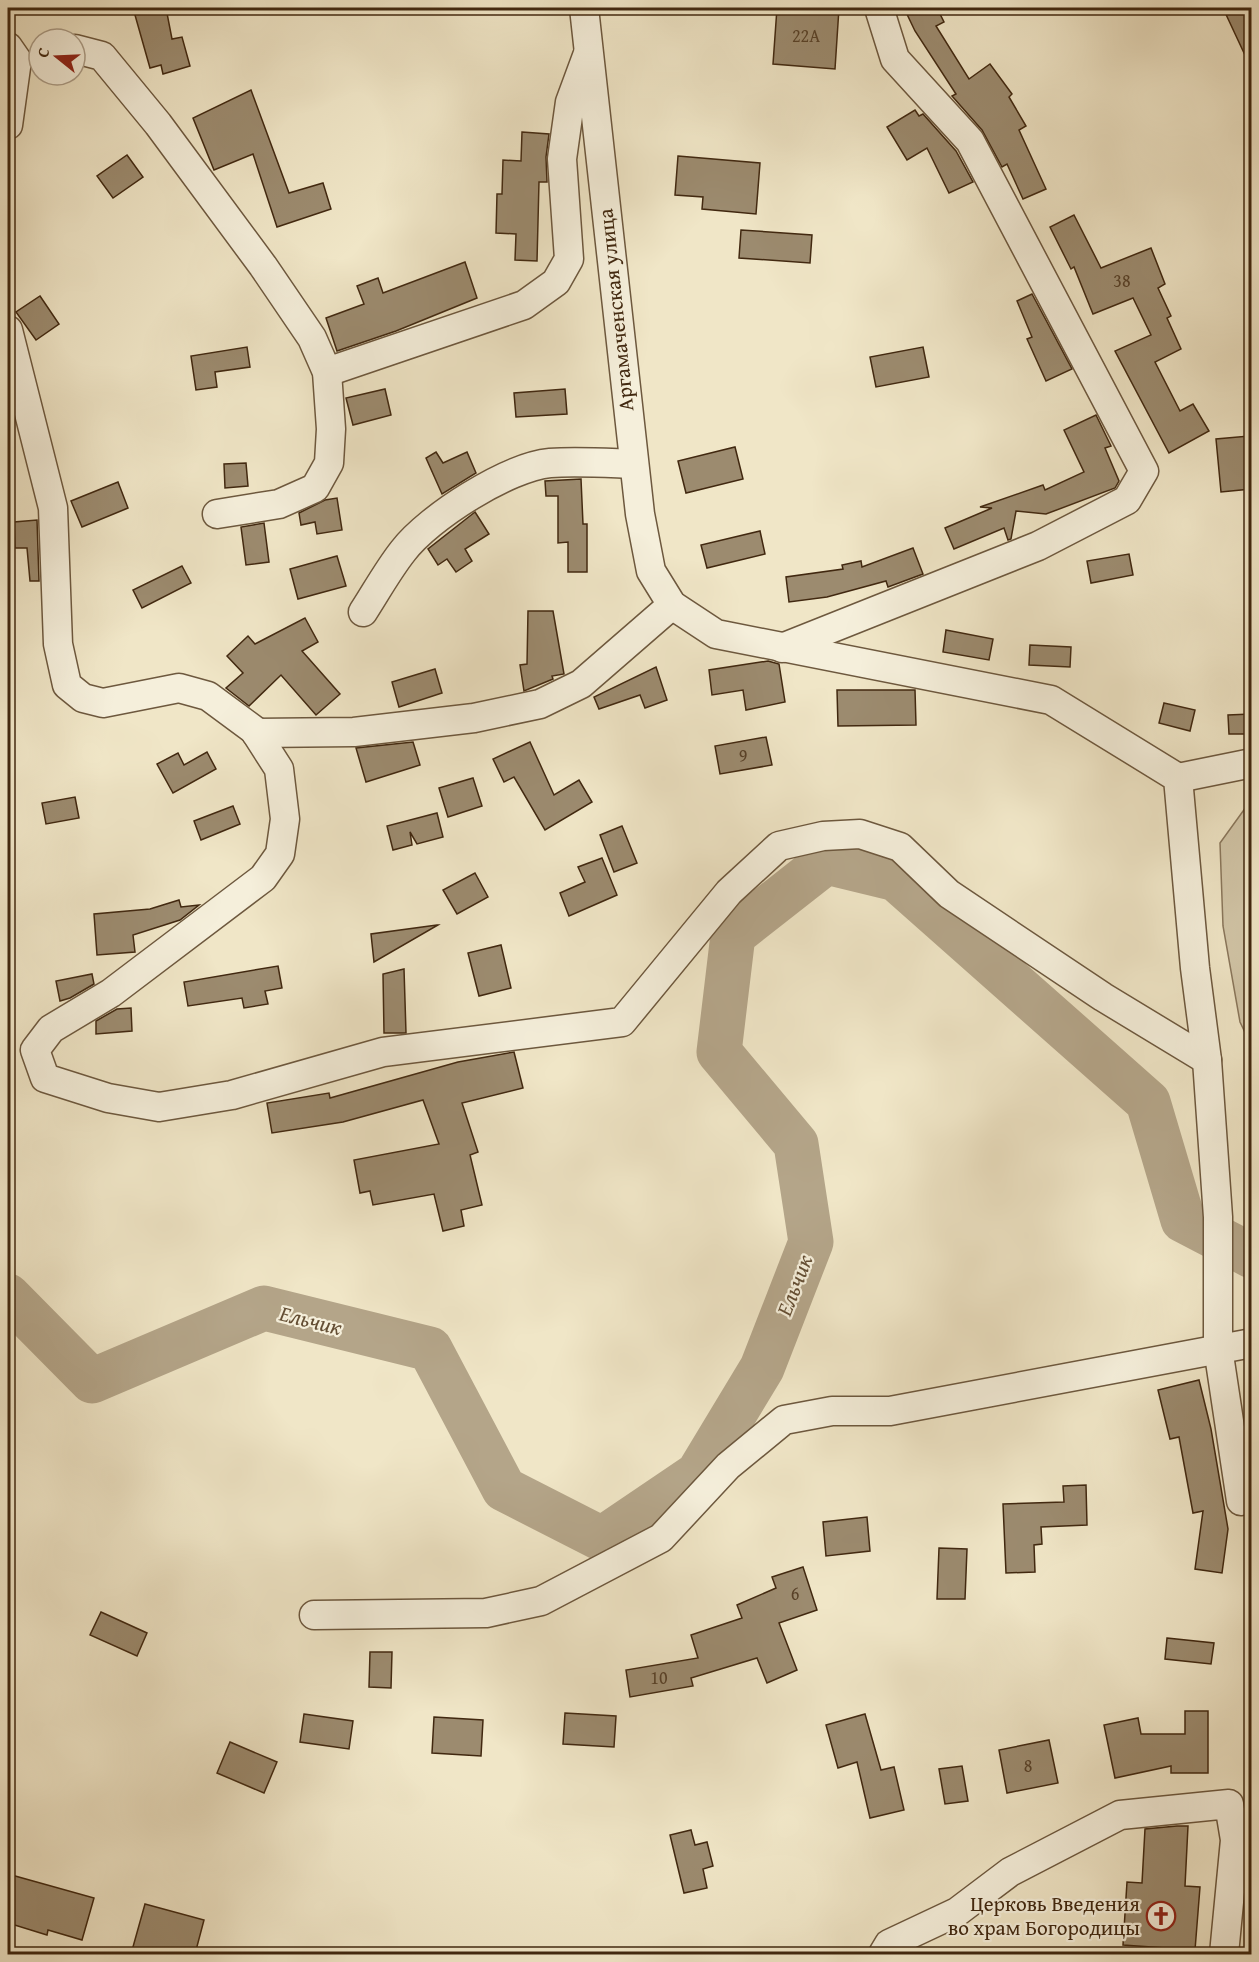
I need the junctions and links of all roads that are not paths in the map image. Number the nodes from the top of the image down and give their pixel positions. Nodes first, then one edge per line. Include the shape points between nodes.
1 (584, 8) edge
2 (879, 8) edge
3 (588, 51) junction
4 (87, 52) edge
5 (21, 54) edge
6 (8, 126) edge
7 (8, 330) edge
8 (327, 372) junction
9 (633, 464) junction
10 (217, 514) dead end
11 (672, 606) junction
12 (363, 612) dead end
13 (782, 648) junction
14 (256, 733) junction
15 (1251, 763) edge
16 (1178, 778) junction
17 (1207, 1060) junction
18 (1251, 1343) edge
19 (1218, 1348) junction
20 (1240, 1501) dead end
21 (314, 1615) dead end
22 (1243, 1839) edge
23 (1251, 1872) edge
24 (1230, 1913) junction
25 (883, 1954) edge
26 (1224, 1954) edge

1 - 3 street, Аргамаченская улица
2 - 13 street via 895,59 970,141 1144,471 1127,501 1038,546
3 - 8 street via 570,102 562,159 569,259 556,282 524,305
3 - 9 street, Аргамаченская улица
4 - 8 street via 102,56 158,124 276,284 312,338
5 - 6 street
7 - 14 street via 53,508 58,644 67,685 83,698 103,703 179,687 208,696
8 - 10 street via 329,463 315,488 279,504
9 - 11 street, Аргамаченская улица via 651,571
9 - 12 street via 548,463 464,499 403,550
11 - 13 street via 716,634
11 - 14 street via 580,684 540,704 474,718 354,732
13 - 16 street via 1051,700
14 - 17 street via 279,769 285,819 280,854 263,878 204,925 111,993 51,1029 35,1050 45,1078 108,1098 159,1107 232,1095 383,1052 622,1022 729,892 779,846 823,836 860,834 900,847 949,894 1103,997
15 - 16 street
16 - 17 street
17 - 19 street via 1218,1217
18 - 19 street
19 - 20 street
19 - 21 street via 890,1411 832,1411 784,1420 728,1466 661,1538 541,1600 486,1613
22 - 24 street
22 - 25 street via 1229,1804 1120,1815 1010,1872 957,1912 889,1944
23 - 24 street via 1245,1877
24 - 26 street

